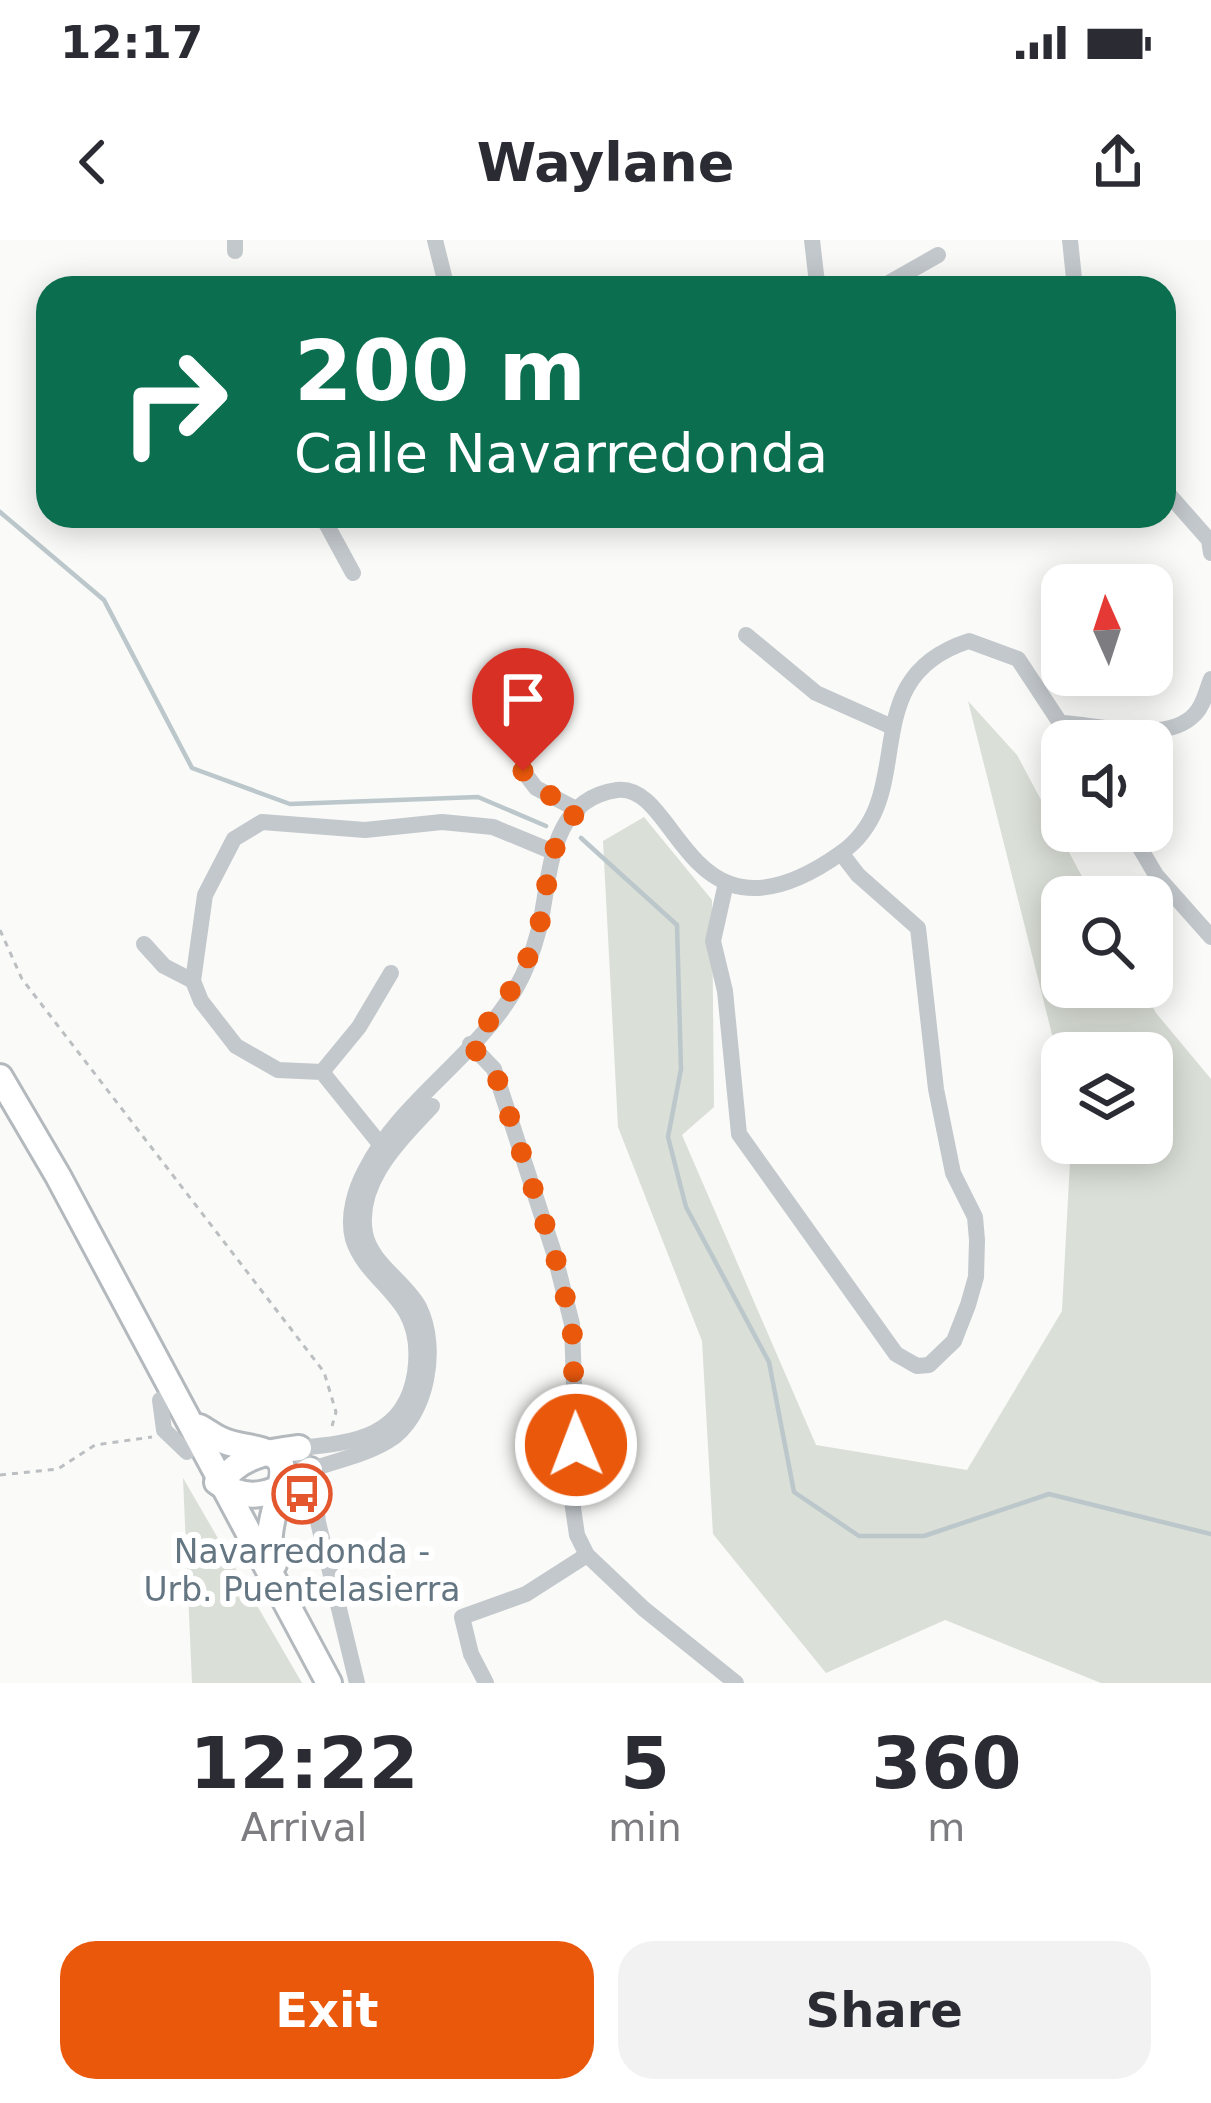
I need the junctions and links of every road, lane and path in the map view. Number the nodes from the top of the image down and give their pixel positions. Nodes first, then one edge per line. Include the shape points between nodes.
1 (435, 240) edge
2 (812, 240) edge
3 (1070, 240) edge
4 (938, 255) dead end
5 (444, 276) edge
6 (813, 276) edge
7 (901, 276) edge
8 (1074, 276) edge
9 (1176, 503) edge
10 (328, 528) edge
11 (1211, 553) edge
12 (353, 574) dead end
13 (746, 635) dead end
14 (1211, 679) edge
15 (1211, 708) edge
16 (1058, 720) edge
17 (890, 726) junction
18 (1173, 726) edge
19 (1173, 738) edge
20 (523, 771) dead end
21 (578, 810) junction
22 (551, 850) junction
23 (1142, 852) edge
24 (841, 854) junction
25 (726, 883) junction
26 (0, 930) edge
27 (1211, 937) edge
28 (144, 944) dead end
29 (392, 973) dead end
30 (193, 981) junction
31 (470, 1045) junction
32 (322, 1072) junction
33 (0, 1079) edge
34 (383, 1150) junction
35 (140, 1328) junction
36 (139, 1362) junction
37 (160, 1400) junction
38 (199, 1427) junction
39 (164, 1430) junction
40 (327, 1445) junction
41 (187, 1452) junction
42 (268, 1452) junction
43 (304, 1459) junction
44 (0, 1474) edge
45 (220, 1484) junction
46 (281, 1487) junction
47 (587, 1555) junction
48 (244, 1558) junction
49 (308, 1643) junction
50 (312, 1683) edge
51 (329, 1683) edge
52 (357, 1683) edge
53 (486, 1683) edge
54 (736, 1683) edge

1 - 5 street
2 - 6 street
3 - 8 street
4 - 7 street
9 - 11 street
10 - 12 street
13 - 17 street via 816,693
14 - 18 street via 1200,710
15 - 19 street
16 - 17 street via 1018,659 969,641 933,658
17 - 24 street via 877,812
20 - 21 street via 536,788
21 - 22 street
21 - 25 street via 613,791 638,792 687,855
22 - 30 street via 493,827 442,822 365,830 262,822 234,839 205,895
22 - 31 street via 539,927 515,990
23 - 27 street
24 - 25 street via 781,882
24 - 25 street via 918,928 952,1173 975,1216 968,1305 954,1341 929,1365 896,1354 739,1134 713,941
26 - 40 path via 22,979 324,1372 336,1412
28 - 30 street
29 - 32 street
30 - 32 street via 236,1046 278,1070
31 - 34 street via 467,1070
31 - 47 street via 494,1069 572,1324 572,1501
32 - 34 street
33 - 35 highway
33 - 36 highway
34 - 40 street via 352,1203 352,1234 416,1334 412,1390 384,1430
34 - 43 street via 365,1232 428,1330 422,1393 392,1439
35 - 38 highway
35 - 45 highway
36 - 37 highway
36 - 45 highway
37 - 39 street
37 - 41 highway
38 - 42 highway
38 - 45 highway
39 - 41 street
39 - 44 path via 138,1442 94,1445 58,1469
40 - 43 street
41 - 48 highway
42 - 43 highway
42 - 45 highway via 232,1466
42 - 46 highway via 286,1473
43 - 46 highway
43 - 52 street
45 - 46 highway via 236,1496
45 - 48 highway
45 - 49 highway
46 - 49 highway via 268,1552
47 - 53 street via 526,1594 462,1617
47 - 54 street
48 - 50 highway
49 - 51 highway

